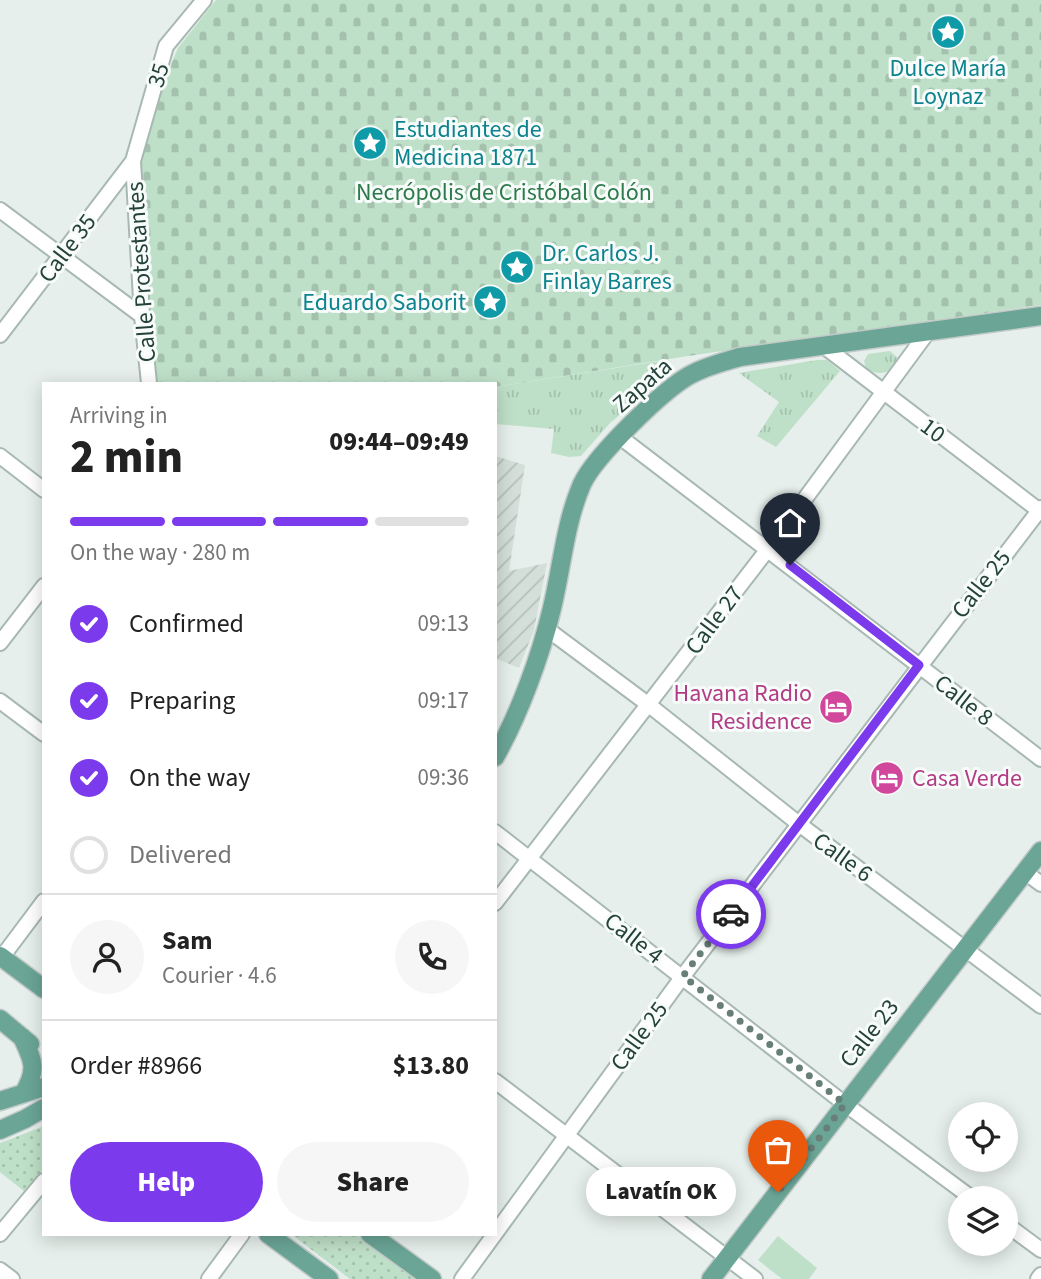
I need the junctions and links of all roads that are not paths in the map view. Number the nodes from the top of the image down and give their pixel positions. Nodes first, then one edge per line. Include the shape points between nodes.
1 (204, 0) edge
2 (133, 161) junction
3 (0, 210) edge
4 (61, 257) junction
5 (142, 316) junction
6 (1041, 316) edge
7 (927, 333) junction
8 (0, 335) edge
9 (825, 347) junction
10 (149, 382) edge
11 (883, 392) junction
12 (620, 437) junction
13 (0, 456) edge
14 (42, 488) edge
15 (1040, 510) edge
16 (768, 548) junction
17 (42, 589) edge
18 (547, 629) junction
19 (0, 643) edge
20 (919, 665) junction
21 (0, 701) edge
22 (649, 705) junction
23 (42, 732) edge
24 (497, 753) edge
25 (1041, 759) edge
26 (799, 824) junction
27 (497, 833) edge
28 (1041, 850) edge
29 (530, 858) junction
30 (1025, 872) junction
31 (1041, 884) edge
32 (497, 900) edge
33 (42, 904) edge
34 (966, 948) junction
35 (1, 957) edge
36 (683, 976) junction
37 (42, 988) edge
38 (1041, 1006) edge
39 (0, 1019) edge
40 (22, 1037) junction
41 (42, 1045) edge
42 (42, 1054) edge
43 (497, 1083) edge
44 (42, 1088) edge
45 (24, 1093) junction
46 (0, 1101) edge
47 (845, 1104) junction
48 (42, 1111) edge
49 (0, 1130) edge
50 (566, 1136) junction
51 (42, 1183) edge
52 (955, 1186) edge
53 (497, 1232) edge
54 (1018, 1233) edge
55 (0, 1234) edge
56 (241, 1236) edge
57 (272, 1236) edge
58 (373, 1236) edge
59 (494, 1236) edge
60 (1041, 1250) edge
61 (728, 1258) junction
62 (0, 1270) edge
63 (1041, 1275) edge
64 (430, 1278) edge
65 (12, 1279) edge
66 (209, 1279) edge
67 (330, 1279) edge
68 (463, 1279) edge
69 (711, 1279) edge
70 (755, 1279) edge
71 (1038, 1279) edge

1 - 2 street, 35 via 166,46
2 - 4 street, Calle 35
2 - 5 street, Calle Protestantes
3 - 4 street
4 - 5 street
4 - 8 street, Calle 35
5 - 10 street, Calle Protestantes
6 - 7 main road, Zapata
7 - 9 main road, Zapata
7 - 11 street, Calle 27
9 - 11 street, 10
9 - 12 main road, Zapata via 740,357 700,370 679,382
11 - 15 street, 10
11 - 16 street, Calle 27
12 - 16 street, Calle 8
12 - 18 main road, Zapata via 587,475 576,501
13 - 14 street
15 - 20 street, Calle 25
16 - 20 street, Calle 8
16 - 22 street, Calle 27
17 - 19 street
18 - 22 street, Calle 6
18 - 24 main road, Zapata
20 - 25 street, Calle 8
20 - 26 street, Calle 25
21 - 23 street
22 - 26 street, Calle 6
22 - 29 street, Calle 27
26 - 34 street, Calle 6
26 - 36 street, Calle 25
27 - 29 street, Calle 4
28 - 30 main road, Calle 23
29 - 32 street, Calle 27
29 - 36 street, Calle 4
30 - 31 street
30 - 34 main road, Calle 23
33 - 35 street
34 - 38 street, Calle 6
34 - 47 main road, Calle 23
35 - 37 main road
36 - 47 street, Calle 4
36 - 50 street, Calle 25
39 - 40 main road
40 - 41 main road
40 - 42 main road
40 - 45 main road via 34,1073
43 - 50 street
44 - 45 main road
45 - 46 main road
47 - 52 street, Calle 4
47 - 61 main road, Calle 23
48 - 49 main road
50 - 53 street, Calle 25
50 - 61 street
51 - 55 street
54 - 60 street
56 - 66 street
57 - 67 main road
58 - 64 main road
59 - 68 street, Calle 25
61 - 69 main road, Calle 23
61 - 70 street
62 - 65 street
63 - 71 street

